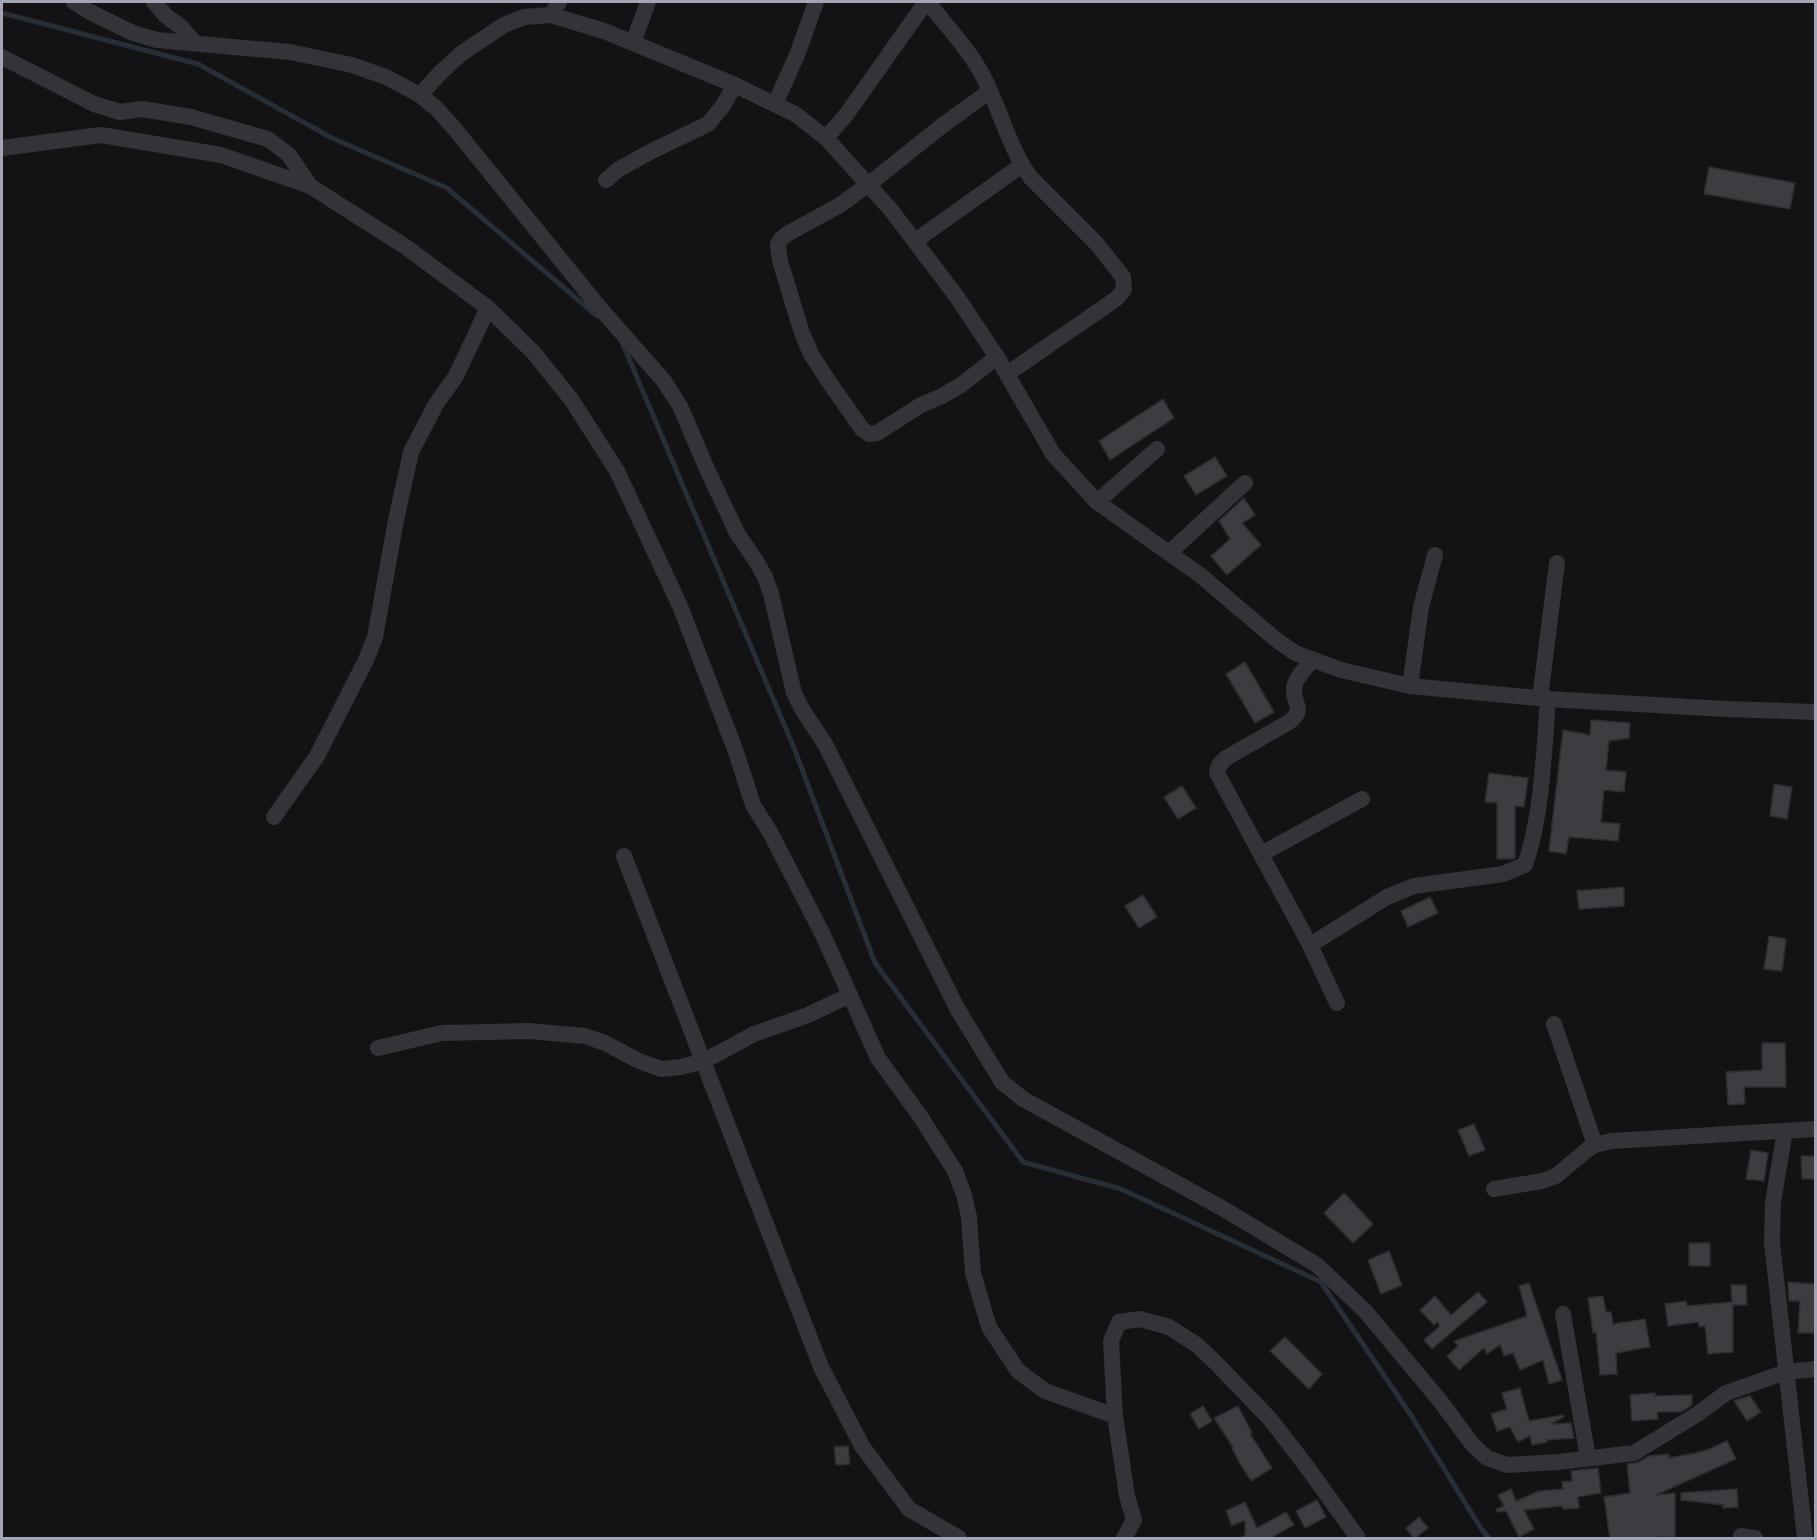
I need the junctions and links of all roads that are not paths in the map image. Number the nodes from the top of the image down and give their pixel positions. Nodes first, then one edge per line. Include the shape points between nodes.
1 (74, 2) edge
2 (154, 2) edge
3 (648, 2) edge
4 (816, 2) edge
5 (927, 2) edge
6 (555, 8) edge
7 (195, 43) junction
8 (633, 43) junction
9 (2, 57) edge
10 (735, 85) junction
11 (990, 91) junction
12 (420, 95) junction
13 (775, 104) junction
14 (826, 138) junction
15 (2, 148) edge
16 (1022, 165) junction
17 (606, 180) dead end
18 (869, 184) junction
19 (310, 186) junction
20 (915, 241) junction
21 (488, 308) junction
22 (997, 357) junction
23 (1006, 374) junction
24 (1157, 449) dead end
25 (1245, 483) dead end
26 (1097, 502) junction
27 (1169, 553) junction
28 (1435, 555) dead end
29 (1557, 563) dead end
30 (1312, 660) junction
31 (1410, 686) junction
32 (1544, 698) junction
33 (1815, 712) edge
34 (1362, 799) dead end
35 (274, 817) dead end
36 (1261, 854) junction
37 (624, 856) dead end
38 (1310, 945) junction
39 (850, 995) junction
40 (1337, 1003) dead end
41 (1554, 1024) dead end
42 (378, 1048) dead end
43 (704, 1061) junction
44 (1815, 1129) edge
45 (1785, 1131) junction
46 (1595, 1145) junction
47 (1494, 1189) dead end
48 (1563, 1314) dead end
49 (1815, 1369) edge
50 (1786, 1372) junction
51 (1115, 1416) junction
52 (1588, 1458) junction
53 (959, 1539) edge
54 (1124, 1539) edge
55 (1358, 1539) edge
56 (1805, 1539) edge

1 - 7 street via 133,33 157,40
2 - 7 street
3 - 8 street
4 - 13 street
5 - 11 street via 968,52
5 - 14 street
6 - 8 street
6 - 12 street via 504,25 462,53
7 - 12 street via 290,52 352,64
8 - 10 street
9 - 19 street via 94,104 120,112 142,109 191,117 268,139 289,155
10 - 13 street
10 - 17 street via 708,124 619,169
11 - 16 street
11 - 18 street
12 - 52 street via 454,128 664,381 680,406 737,533 765,577 794,693 825,744 958,1010 1002,1082 1023,1099 1317,1265 1366,1312 1487,1458 1507,1465
13 - 14 street
14 - 18 street
15 - 19 street via 101,135 221,155
16 - 20 street
16 - 23 street via 1096,243 1123,277 1124,290
18 - 20 street
18 - 22 street via 787,234 778,245 811,354 862,429 877,434 960,385
19 - 21 street via 406,247
20 - 22 street
21 - 35 street via 456,376 411,452 375,637 366,660 317,756
21 - 39 street via 533,352 571,399 617,471 680,606 753,805 818,924
22 - 23 street
23 - 26 street via 1053,454
24 - 26 street
25 - 27 street
26 - 27 street
27 - 30 street via 1274,638
28 - 31 street via 1421,607
29 - 32 street
30 - 31 street
30 - 36 street via 1294,686 1298,715 1219,765 1217,773
31 - 32 street
32 - 33 street
32 - 38 street via 1543,765 1532,845 1525,865 1503,874 1414,886 1388,897
34 - 36 street
36 - 38 street
37 - 43 street
38 - 40 street
39 - 43 street via 754,1034
39 - 51 street via 878,1058 920,1116 958,1179 969,1217 973,1273 989,1327 1018,1371 1045,1391
41 - 46 street
42 - 43 street via 442,1033 529,1031 585,1036 661,1069
43 - 53 street via 821,1367 861,1446 909,1509
44 - 45 street
45 - 46 street
45 - 50 street via 1773,1202 1772,1243
46 - 47 street via 1556,1176
48 - 52 street
49 - 50 street
50 - 52 street via 1726,1393 1634,1453
50 - 56 street
51 - 54 street via 1134,1520
51 - 55 street via 1111,1341 1119,1322 1140,1318 1169,1327 1197,1345 1270,1419

